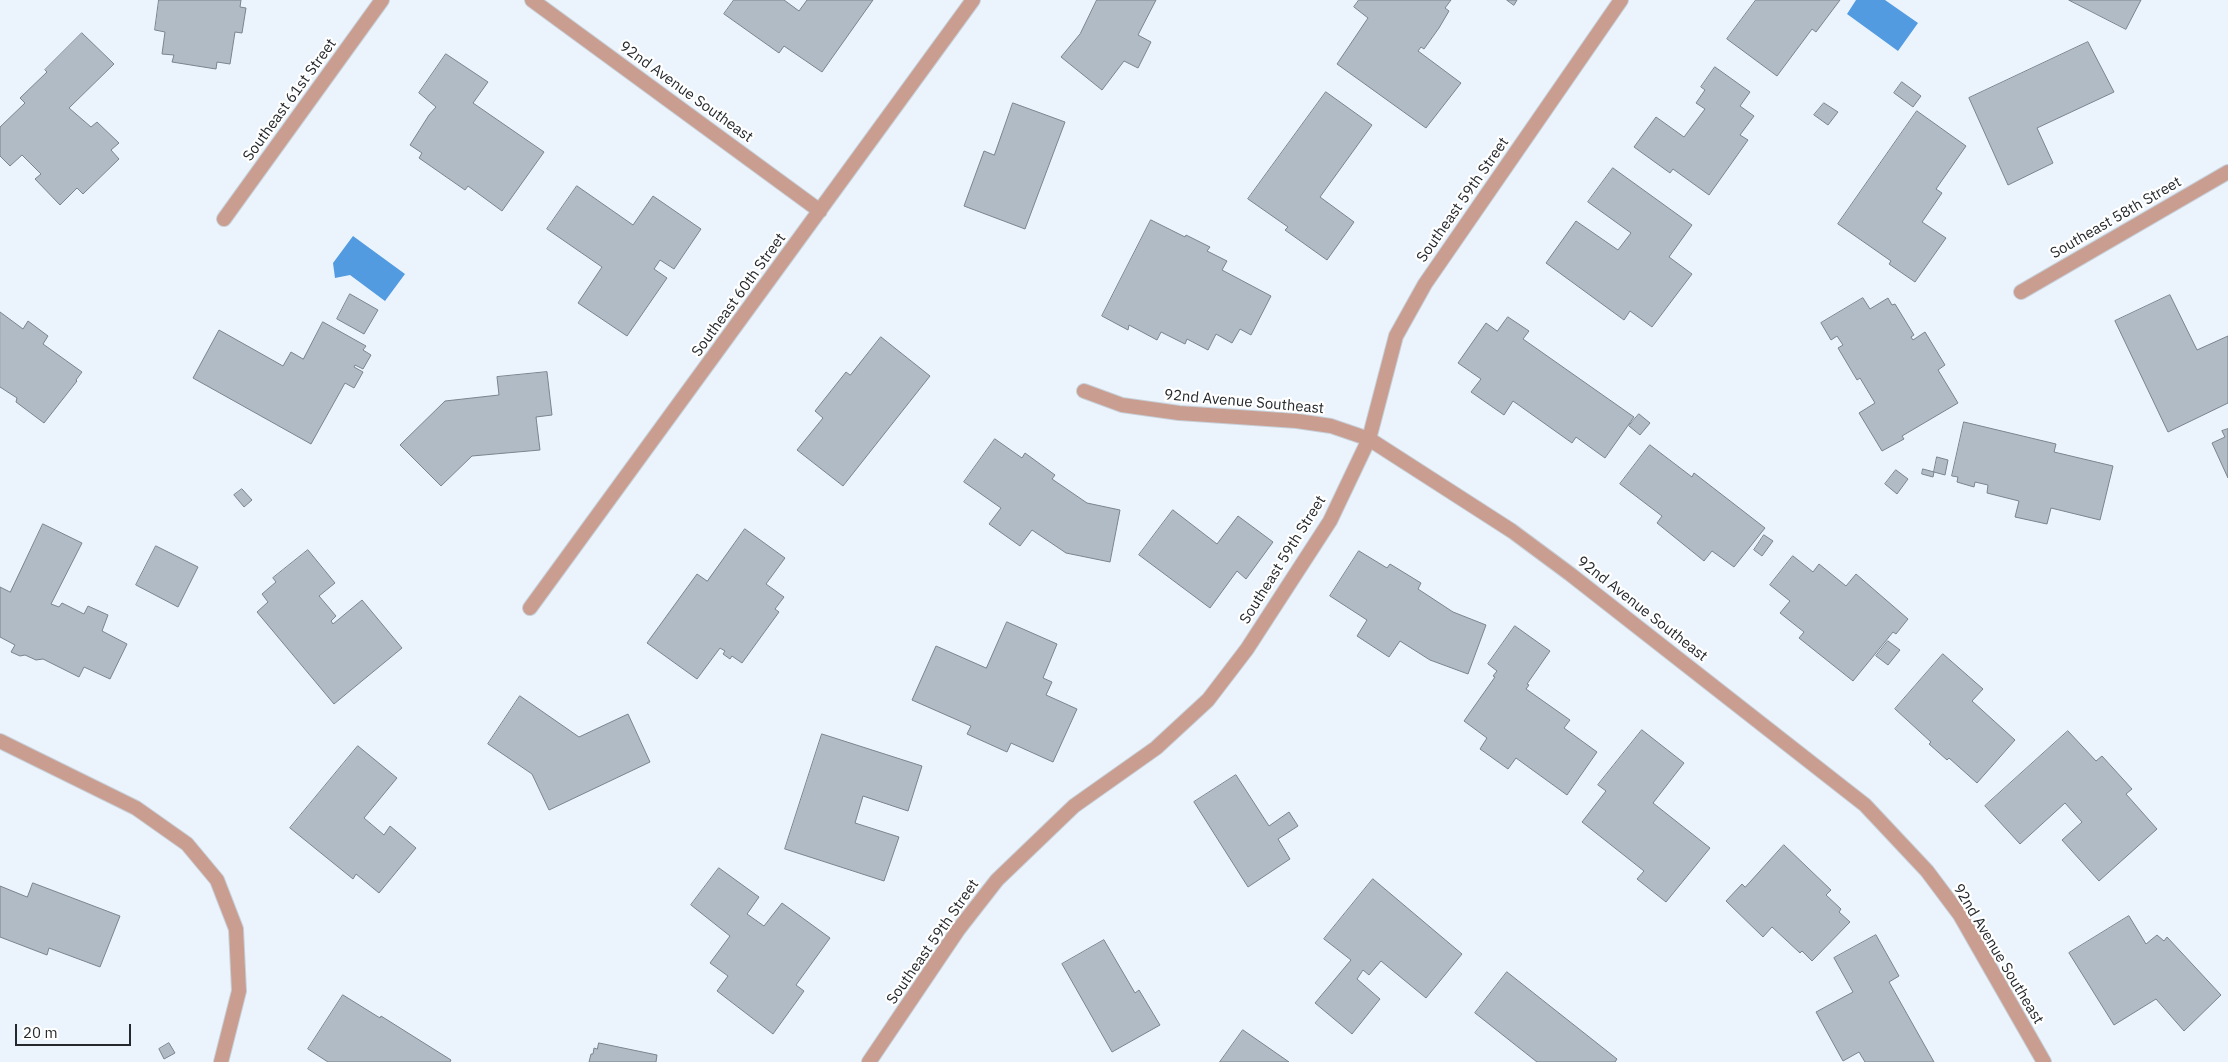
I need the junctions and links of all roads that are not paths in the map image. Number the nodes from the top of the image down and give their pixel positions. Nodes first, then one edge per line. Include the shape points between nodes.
1 (382, 0) edge
2 (532, 0) edge
3 (973, 0) edge
4 (1622, 0) edge
5 (2228, 172) edge
6 (820, 211) junction
7 (224, 218) dead end
8 (2021, 292) dead end
9 (1084, 391) dead end
10 (1369, 439) junction
11 (530, 608) dead end
12 (0, 741) edge
13 (221, 1062) edge
14 (869, 1062) edge
15 (2044, 1062) edge

1 - 7 street, Southeast 61st Street
2 - 6 street, 92nd Avenue Southeast
3 - 6 street, Southeast 60th Street
4 - 10 street, Southeast 59th Street via 1425,284 1396,336
5 - 8 street, Southeast 58th Street
6 - 11 street, Southeast 60th Street
9 - 10 street, 92nd Avenue Southeast via 1122,405 1179,414 1314,423
10 - 14 street, Southeast 59th Street via 1330,521 1248,649 1208,700 1156,748 1074,806 997,880 958,930
10 - 15 street, 92nd Avenue Southeast via 1512,531 1865,805 1927,871 1960,916
12 - 13 street via 136,808 187,844 217,880 236,929 239,991

